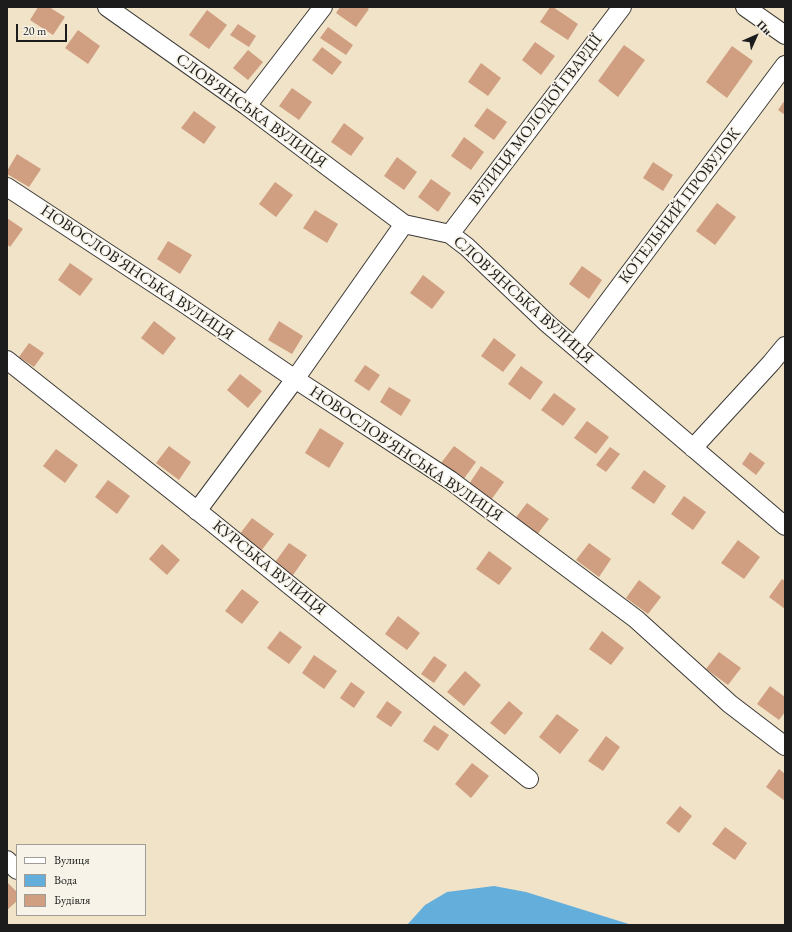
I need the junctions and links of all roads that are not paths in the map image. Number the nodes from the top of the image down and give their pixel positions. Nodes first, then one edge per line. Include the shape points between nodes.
1 (106, 7) edge
2 (323, 7) edge
3 (622, 7) edge
4 (746, 7) edge
5 (785, 35) edge
6 (785, 65) edge
7 (247, 106) junction
8 (7, 187) edge
9 (404, 224) junction
10 (450, 234) junction
11 (575, 346) junction
12 (785, 346) edge
13 (7, 360) edge
14 (295, 379) junction
15 (693, 448) junction
16 (197, 511) junction
17 (785, 526) edge
18 (785, 746) edge
19 (529, 780) dead end
20 (7, 860) edge
21 (16, 869) edge

1 - 7 street, СЛОВ'ЯНСЬКА ВУЛИЦЯ
2 - 7 street
3 - 10 street, ВУЛИЦЯ МОЛОДОЇ ГВАРДІЇ
4 - 5 street
6 - 11 street, КОТЕЛЬНИЙ ПРОВУЛОК
7 - 9 street, СЛОВ'ЯНСЬКА ВУЛИЦЯ
8 - 14 street, НОВОСЛОВ'ЯНСЬКА ВУЛИЦЯ
9 - 10 street, СЛОВ'ЯНСЬКА ВУЛИЦЯ
9 - 14 street
10 - 11 street, СЛОВ'ЯНСЬКА ВУЛИЦЯ
11 - 15 street, СЛОВ'ЯНСЬКА ВУЛИЦЯ
12 - 15 street
13 - 16 street, КУРСЬКА ВУЛИЦЯ
14 - 16 street
14 - 18 street, НОВОСЛОВ'ЯНСЬКА ВУЛИЦЯ via 450,480 636,619 730,704
15 - 17 street, СЛОВ'ЯНСЬКА ВУЛИЦЯ
16 - 19 street, КУРСЬКА ВУЛИЦЯ
20 - 21 street

